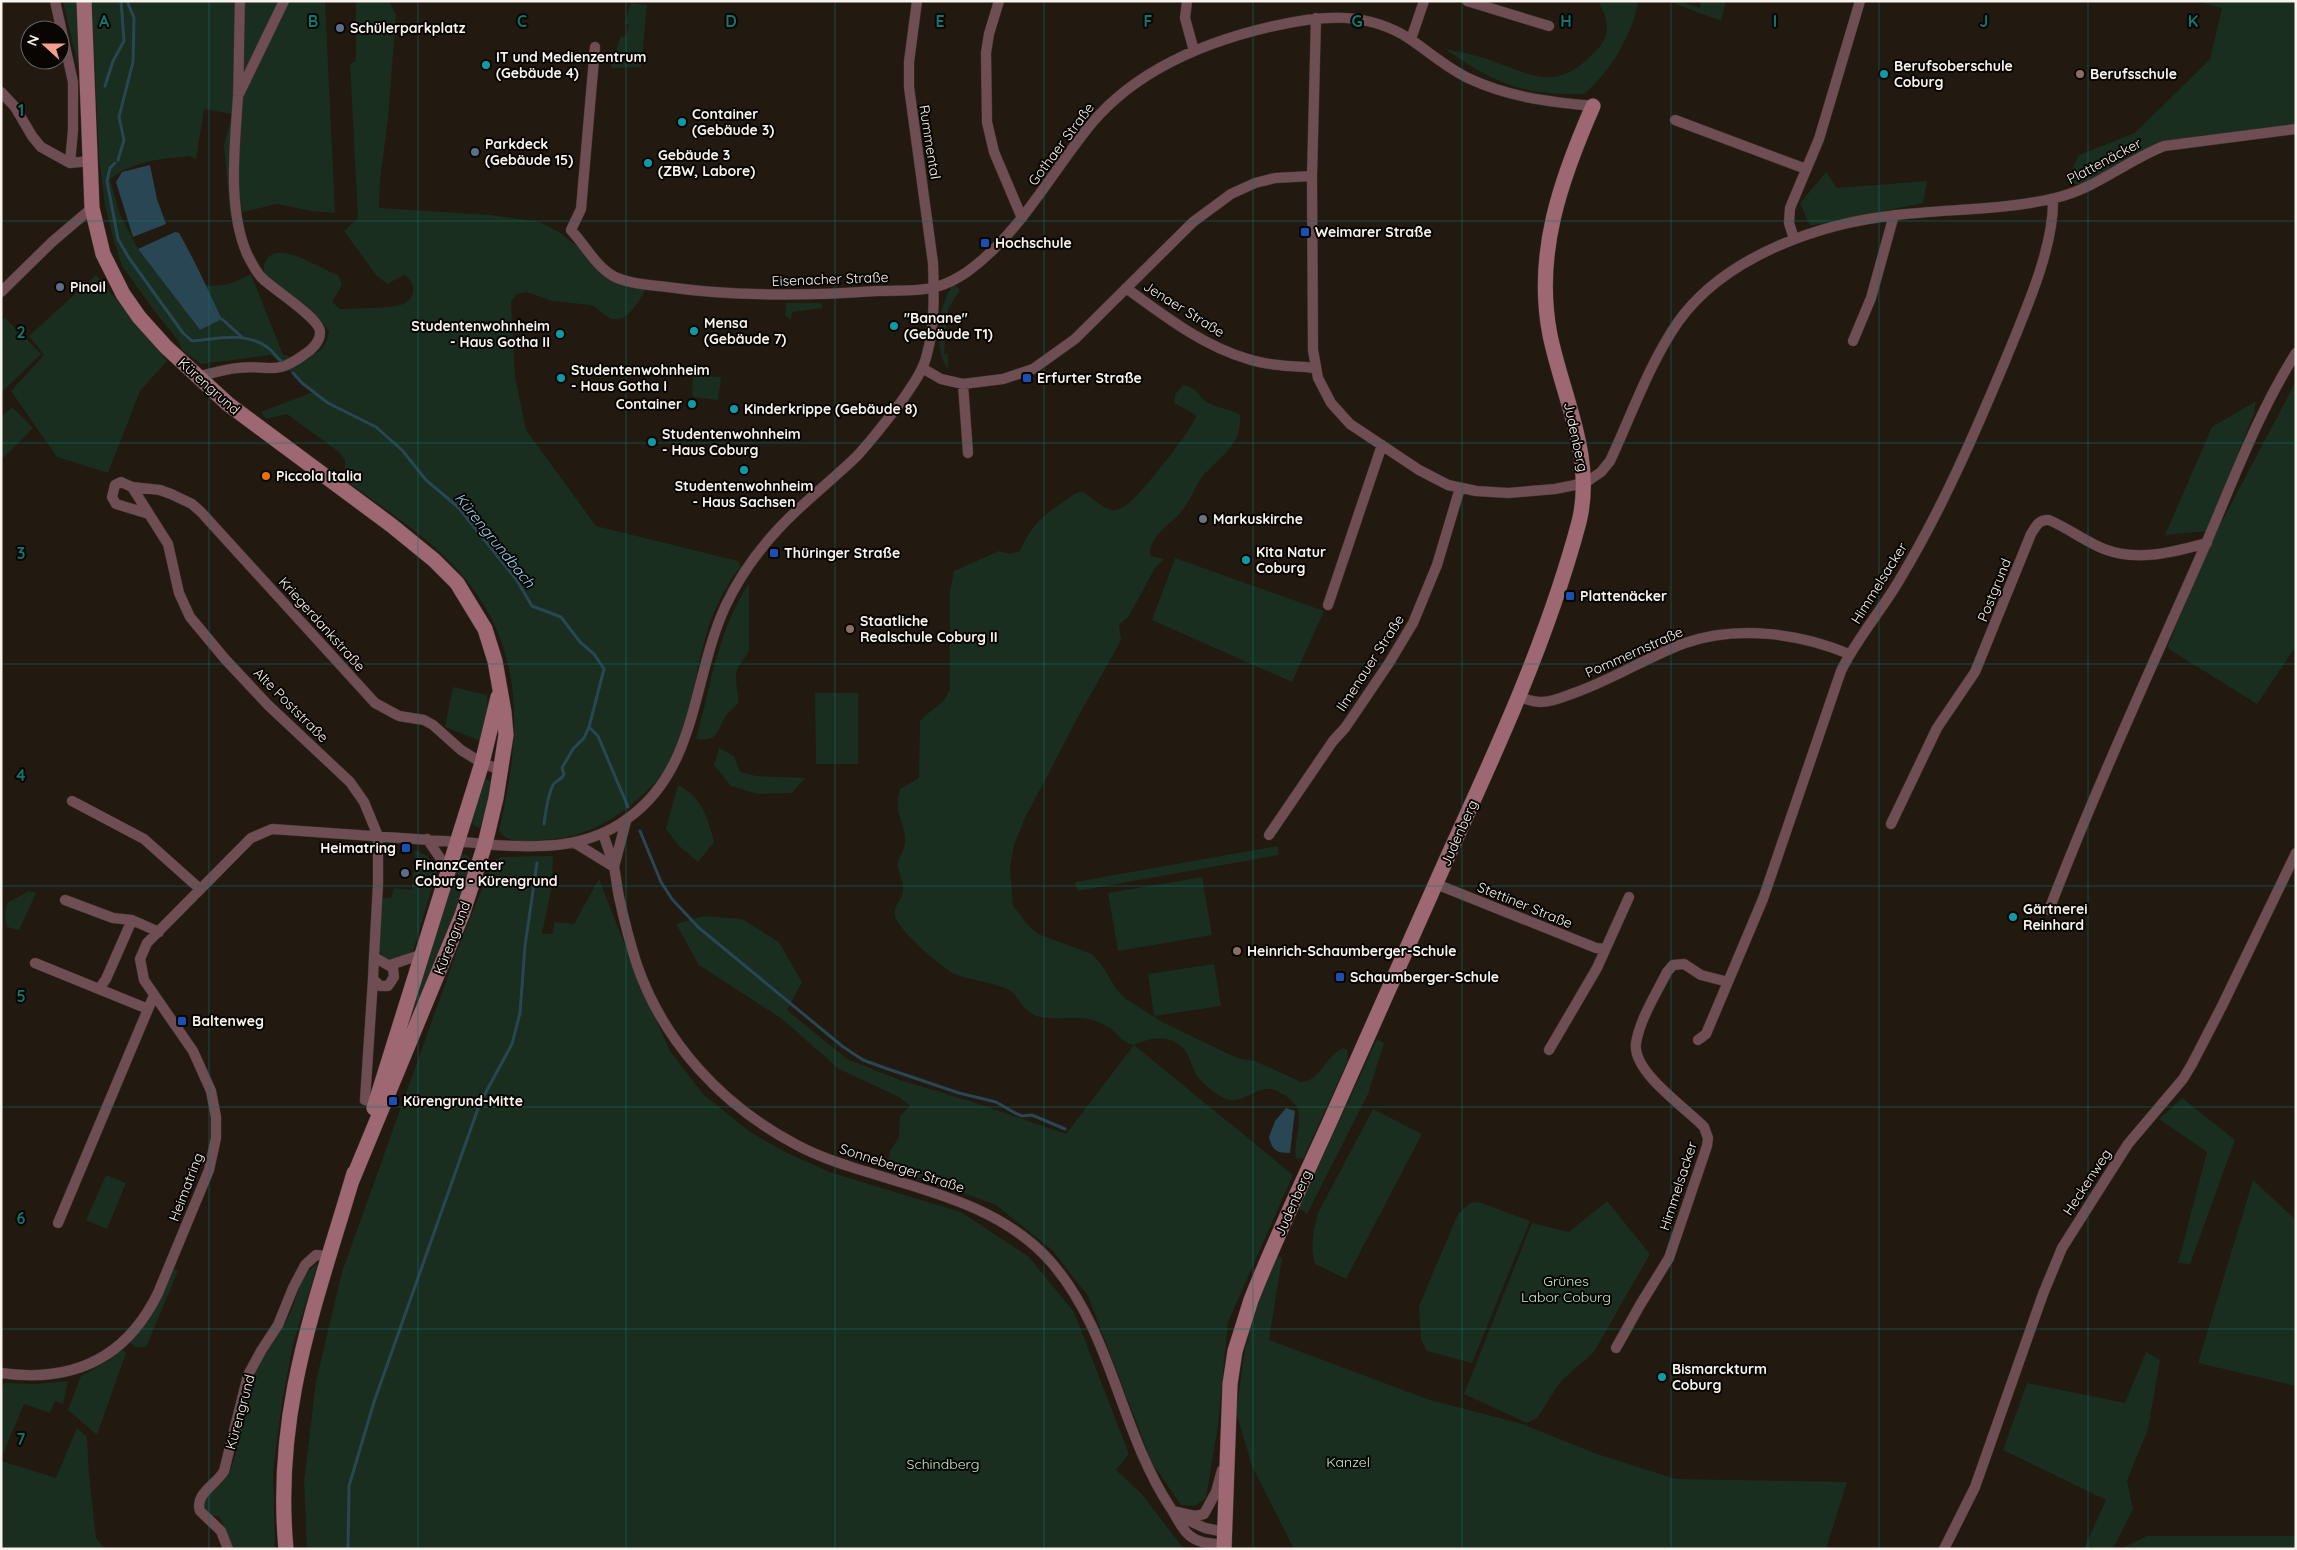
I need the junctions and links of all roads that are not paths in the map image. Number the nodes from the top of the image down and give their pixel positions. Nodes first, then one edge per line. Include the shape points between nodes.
1 (55, 1) edge
2 (84, 1) edge
3 (240, 1) edge
4 (284, 1) edge
5 (917, 1) edge
6 (999, 1) edge
7 (1187, 1) edge
8 (1424, 1) edge
9 (1467, 1) edge
10 (1860, 1) edge
11 (1316, 18) junction
12 (1549, 26) dead end
13 (1410, 39) junction
14 (595, 47) dead end
15 (1194, 51) junction
16 (1, 92) edge
17 (238, 97) junction
18 (1593, 106) joint
19 (1675, 120) dead end
20 (2296, 129) edge
21 (90, 161) junction
22 (70, 163) junction
23 (1806, 169) junction
24 (1312, 176) junction
25 (2053, 199) junction
26 (92, 208) junction
27 (1894, 215) junction
28 (1022, 218) junction
29 (1794, 239) junction
30 (934, 288) junction
31 (1126, 288) junction
32 (1, 292) edge
33 (1853, 340) dead end
34 (2296, 353) edge
35 (922, 368) junction
36 (1316, 368) junction
37 (197, 377) junction
38 (963, 384) junction
39 (1382, 445) junction
40 (968, 454) dead end
41 (1585, 483) junction
42 (132, 487) junction
43 (1460, 488) junction
44 (148, 514) junction
45 (2206, 543) junction
46 (1328, 605) dead end
47 (1849, 654) junction
48 (499, 681) junction
49 (1519, 697) junction
50 (482, 763) junction
51 (501, 770) junction
52 (72, 801) dead end
53 (626, 821) junction
54 (1890, 824) dead end
55 (599, 835) junction
56 (378, 836) junction
57 (1269, 836) dead end
58 (427, 839) junction
59 (458, 842) junction
60 (575, 843) junction
61 (485, 844) junction
62 (2296, 852) edge
63 (614, 867) junction
64 (448, 871) junction
65 (1436, 884) junction
66 (200, 889) junction
67 (1629, 897) dead end
68 (65, 900) dead end
69 (2049, 910) dead end
70 (132, 920) junction
71 (159, 932) junction
72 (1606, 950) junction
73 (423, 954) junction
74 (374, 956) junction
75 (35, 963) dead end
76 (390, 965) junction
77 (373, 979) junction
78 (1728, 982) junction
79 (99, 989) junction
80 (154, 995) junction
81 (148, 1009) junction
82 (1698, 1040) dead end
83 (1549, 1050) dead end
84 (380, 1103) junction
85 (58, 1223) dead end
86 (328, 1256) junction
87 (1616, 1348) dead end
88 (1, 1373) edge
89 (1229, 1445) junction
90 (1173, 1511) junction
91 (1184, 1531) junction
92 (1224, 1542) edge
93 (228, 1549) edge
94 (286, 1549) edge
95 (1201, 1549) edge
96 (1944, 1549) edge

1 - 22 street via 73,82
2 - 21 main road, Kürengrund
3 - 17 street
4 - 17 street
5 - 30 street, Rummental via 909,62 910,109 919,153
6 - 28 street via 986,52 987,122 994,152
7 - 15 street via 1185,18
8 - 13 street
9 - 12 street
10 - 23 street via 1819,139
11 - 13 street, Gothaer Straße via 1348,16 1364,19
11 - 15 street, Gothaer Straße via 1239,35
11 - 24 street
13 - 18 street, Gothaer Straße via 1455,72 1486,86 1528,99
14 - 30 street, Eisenacher Straße via 581,209 571,230 598,264 615,276 643,284 727,294 828,294
15 - 28 street, Gothaer Straße via 1144,78 1103,110
16 - 22 street via 41,147
17 - 37 street via 234,179 246,252 260,276 310,316 318,324 320,333 309,352 290,366 236,368
18 - 41 main road, Judenberg via 1570,157 1546,252 1550,332 1573,413
19 - 23 street
20 - 25 street, Plattenäcker via 2164,146 2089,187
21 - 22 street
21 - 26 main road, Kürengrund
23 - 29 street via 1788,215
24 - 31 street via 1275,178 1231,194 1194,222
24 - 36 street via 1312,350
25 - 27 street, Plattenäcker
25 - 47 street, Himmelsacker via 2047,249 2020,326 1961,464 1900,580
26 - 32 street
26 - 37 main road, Kürengrund via 103,254 123,294 139,317
27 - 29 street, Plattenäcker
27 - 33 street via 1871,298
28 - 30 street, Gothaer Straße via 968,271
29 - 41 street, Plattenäcker via 1766,251 1727,275 1689,308 1657,357 1610,461
30 - 35 street via 930,342
31 - 36 street, Jenaer Straße via 1185,329 1247,359
31 - 38 street via 1075,339 1033,369 1003,379
34 - 45 street via 2268,400
35 - 38 street via 941,379
35 - 53 street via 890,417 857,456 783,524 750,564 716,629 680,754 656,793
36 - 39 street via 1331,403 1350,424
37 - 48 main road, Kürengrund via 262,431 391,525 457,583 485,629
38 - 40 street
39 - 43 street via 1419,470
39 - 46 street
41 - 43 street via 1508,493
41 - 49 main road, Judenberg via 1579,520 1558,591
42 - 44 street, Alte Poststraße
42 - 44 street, Kriegerdankstraße via 121,482 115,485 112,497 116,504
42 - 50 street, Kriegerdankstraße via 160,490 192,504 375,703 399,716 424,720 433,725 461,750
43 - 57 street, Ilmenauer Straße via 1437,566 1413,623 1384,671
44 - 56 street, Alte Poststraße via 168,544 179,593 190,617 224,659 350,782 364,802
45 - 54 street, Postgrund via 2170,553 2139,556 2104,549 2049,520 2037,524 1975,672 1937,728
45 - 69 street via 2086,814
47 - 49 street, Pommernstraße via 1817,642 1766,633 1725,634 1684,644 1553,701 1540,702
47 - 78 street, Himmelsacker via 1830,696 1763,899
48 - 50 main road, Kürengrund via 497,706
48 - 51 main road, Kürengrund via 506,736
49 - 65 main road, Judenberg
50 - 51 street, Kriegerdankstraße
50 - 59 main road, Kürengrund
51 - 61 main road, Kürengrund
52 - 66 street via 144,839
53 - 55 street
53 - 63 street, Sonneberger Straße
55 - 60 street
55 - 63 street, Sonneberger Straße
56 - 58 street, Heimatring
56 - 66 street, Heimatring via 272,829 251,838
56 - 74 street, Alte Poststraße
58 - 59 street, Heimatring
58 - 64 street
59 - 61 street, Heimatring via 471,846
59 - 64 main road, Kürengrund
60 - 61 street via 557,846
60 - 63 street
61 - 84 main road, Kürengrund via 462,915
62 - 96 street, Heckenweg via 2192,1064 2128,1144 2062,1248 1975,1487
63 - 90 street, Sonneberger Straße via 628,937 650,995 676,1043 724,1095 765,1127 812,1153 931,1191 991,1217 1029,1241 1052,1264 1076,1296 1151,1474
64 - 73 main road, Kürengrund
65 - 72 street, Stettiner Straße
65 - 89 main road, Judenberg via 1251,1300 1235,1351 1230,1384
66 - 71 street, Heimatring
67 - 72 street
68 - 70 street via 113,918
70 - 71 street
70 - 79 street
71 - 80 street, Heimatring via 147,943 140,959 144,980
72 - 83 street
73 - 76 street
73 - 84 main road, Kürengrund
74 - 76 street
74 - 77 street, Alte Poststraße
75 - 79 street
76 - 77 street via 394,973 388,986 380,986
77 - 84 street, Alte Poststraße via 365,1100
78 - 82 street, Himmelsacker via 1706,1034
78 - 87 street, Himmelsacker via 1701,975 1684,964 1675,963 1667,972 1641,1028 1636,1051 1645,1072 1704,1127 1708,1138 1669,1258
79 - 81 street
80 - 81 street
80 - 88 street, Heimatring via 193,1051 211,1091 216,1138 206,1178 153,1303 124,1340 102,1357 67,1372 21,1376
81 - 85 street
84 - 86 main road, Kürengrund
86 - 93 street, Kürengrund via 310,1258 297,1280 278,1325 248,1375 224,1471 220,1480 204,1493 199,1502 200,1511 221,1531
86 - 94 main road, Kürengrund via 296,1374 287,1428 284,1461
89 - 90 street via 1216,1492 1204,1514 1195,1516
89 - 92 main road, Judenberg
90 - 91 street, Sonneberger Straße
90 - 92 street, Sonneberger Straße via 1193,1524 1214,1531
91 - 92 street via 1202,1542
91 - 95 street, Sonneberger Straße

